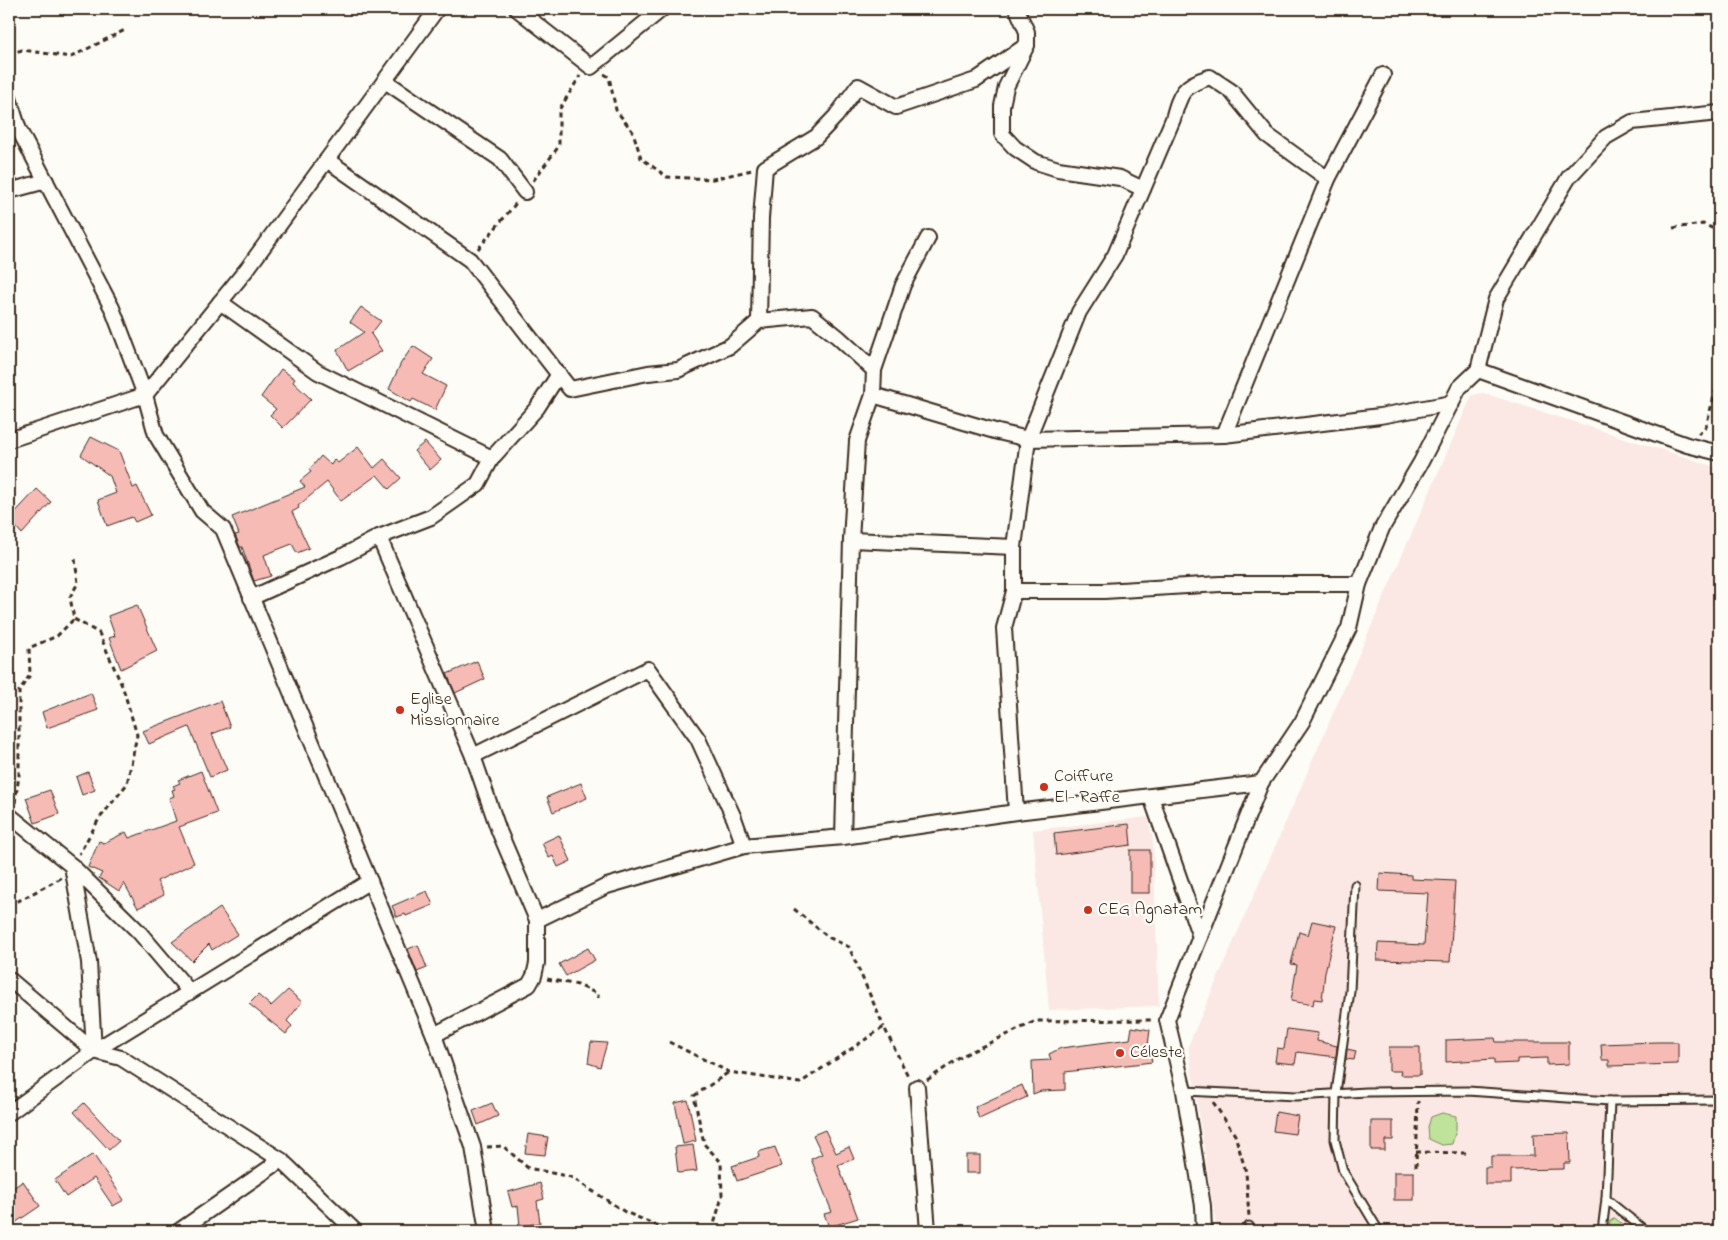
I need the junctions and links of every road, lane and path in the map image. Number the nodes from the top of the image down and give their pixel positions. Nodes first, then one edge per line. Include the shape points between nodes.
1 (437, 9) edge
2 (517, 9) edge
3 (662, 9) edge
4 (1016, 9) edge
5 (127, 29) dead end
6 (1027, 44) junction
7 (9, 54) edge
8 (589, 66) junction
9 (1384, 75) dead end
10 (385, 81) junction
11 (9, 98) edge
12 (1719, 113) edge
13 (327, 160) junction
14 (765, 168) junction
15 (1328, 179) junction
16 (46, 181) junction
17 (1143, 189) junction
18 (9, 191) edge
19 (525, 192) junction
20 (1673, 228) dead end
21 (1719, 230) edge
22 (1719, 235) edge
23 (928, 238) dead end
24 (470, 260) junction
25 (1719, 261) edge
26 (220, 302) junction
27 (759, 321) junction
28 (874, 370) junction
29 (1478, 370) junction
30 (559, 374) junction
31 (1719, 378) edge
32 (873, 394) junction
33 (145, 395) junction
34 (1452, 403) junction
35 (1224, 435) junction
36 (1028, 439) junction
37 (9, 440) edge
38 (1687, 445) junction
39 (1719, 453) edge
40 (492, 458) junction
41 (379, 537) junction
42 (851, 540) junction
43 (1014, 548) junction
44 (75, 560) dead end
45 (1359, 584) junction
46 (1014, 591) junction
47 (251, 598) junction
48 (74, 619) junction
49 (473, 756) junction
50 (1262, 784) junction
51 (1151, 797) junction
52 (1016, 812) junction
53 (11, 817) edge
54 (843, 837) junction
55 (757, 845) junction
56 (72, 866) junction
57 (370, 881) junction
58 (1355, 885) dead end
59 (9, 906) edge
60 (794, 909) dead end
61 (537, 920) junction
62 (1200, 937) junction
63 (534, 976) junction
64 (9, 979) edge
65 (190, 992) junction
66 (598, 998) dead end
67 (1167, 1020) junction
68 (884, 1027) junction
69 (434, 1034) junction
70 (669, 1042) dead end
71 (94, 1051) junction
72 (729, 1072) junction
73 (917, 1087) junction
74 (1184, 1091) junction
75 (1210, 1092) junction
76 (1336, 1093) junction
77 (1418, 1093) junction
78 (1719, 1100) edge
79 (1610, 1101) junction
80 (9, 1113) edge
81 (473, 1147) junction
82 (1416, 1152) junction
83 (1467, 1153) dead end
84 (281, 1160) junction
85 (1416, 1167) dead end
86 (1606, 1199) junction
87 (1249, 1229) edge
88 (179, 1231) edge
89 (355, 1231) edge
90 (488, 1231) edge
91 (670, 1231) edge
92 (712, 1231) edge
93 (928, 1231) edge
94 (1204, 1231) edge
95 (1379, 1231) edge
96 (1602, 1231) edge
97 (1646, 1231) edge

1 - 10 street
2 - 8 street
3 - 8 street
4 - 6 street via 1027,32
5 - 7 path via 71,57 22,50
6 - 14 street via 976,80 896,107 858,86 816,137
6 - 17 street via 1006,87 1002,134 1015,148 1036,162 1058,169 1120,178
8 - 14 path via 609,77 616,110 634,132 641,158 667,177 714,179
8 - 19 path via 560,110 559,146
9 - 15 street
10 - 13 street
10 - 19 street via 500,159
11 - 16 street via 19,130
12 - 29 street via 1632,122 1606,137 1569,177 1496,299
13 - 24 street
13 - 26 street
14 - 27 street
15 - 17 street via 1267,135 1231,92 1210,77 1192,82 1179,95 1173,119
15 - 35 street
16 - 18 street
16 - 33 street via 112,308
17 - 36 street via 1115,255 1079,312
19 - 24 path
20 - 21 path via 1704,224
22 - 25 path via 1716,253
23 - 28 street via 903,285
24 - 30 street
26 - 33 street
26 - 40 street via 318,372
27 - 28 street via 812,316
27 - 30 street via 730,346 678,370 570,389
28 - 32 street
29 - 34 street via 1459,388
29 - 38 street
30 - 40 street via 538,408
31 - 38 path via 1706,426
32 - 36 street
32 - 42 street via 857,441
33 - 37 street
33 - 47 street via 156,435 202,511 222,529
34 - 35 street via 1380,416
34 - 45 street via 1382,528
35 - 36 street
36 - 43 street
38 - 39 street
40 - 41 street via 478,484 430,517
41 - 47 street
41 - 49 street
42 - 43 street
42 - 54 street
43 - 46 street
44 - 48 path via 78,584 70,598
45 - 46 street via 1220,584 1104,591
45 - 50 street via 1349,628 1302,722
46 - 52 street via 1004,628
47 - 57 street
48 - 53 path via 57,636 29,648 30,675 19,691 20,775
48 - 56 path via 99,633 123,688 137,735 127,784 99,819
49 - 55 street via 648,669 698,739 734,818
49 - 61 street
50 - 51 street
50 - 62 street
51 - 52 street
51 - 62 street
52 - 54 street
53 - 56 street
54 - 55 street
55 - 61 street via 607,886
56 - 59 path via 53,883
56 - 65 street via 139,932
56 - 71 street via 90,962
57 - 65 street
57 - 69 street
58 - 76 lane via 1350,991
60 - 68 path via 828,937 849,947
61 - 63 street
62 - 67 street
63 - 66 path via 578,985 598,994
63 - 69 street via 529,985
64 - 71 street
65 - 71 street
67 - 73 path via 1036,1020 964,1055
67 - 74 street
68 - 72 path via 800,1083
68 - 73 path via 913,1087
69 - 81 street
70 - 72 path
71 - 80 street
71 - 84 street via 121,1058
72 - 92 path via 694,1096 704,1144 722,1162 722,1196
73 - 93 street
74 - 75 lane
74 - 94 street via 1203,1206
75 - 76 lane via 1296,1096
75 - 87 path via 1214,1107 1235,1135 1246,1172
76 - 77 lane
76 - 95 lane via 1335,1140 1343,1171
77 - 79 lane via 1468,1091
77 - 82 path
78 - 79 lane
79 - 86 lane
81 - 90 street
81 - 91 path via 503,1146 528,1168 571,1177 625,1212
82 - 83 path
82 - 85 path
84 - 88 street
84 - 89 street
86 - 96 lane
86 - 97 lane

